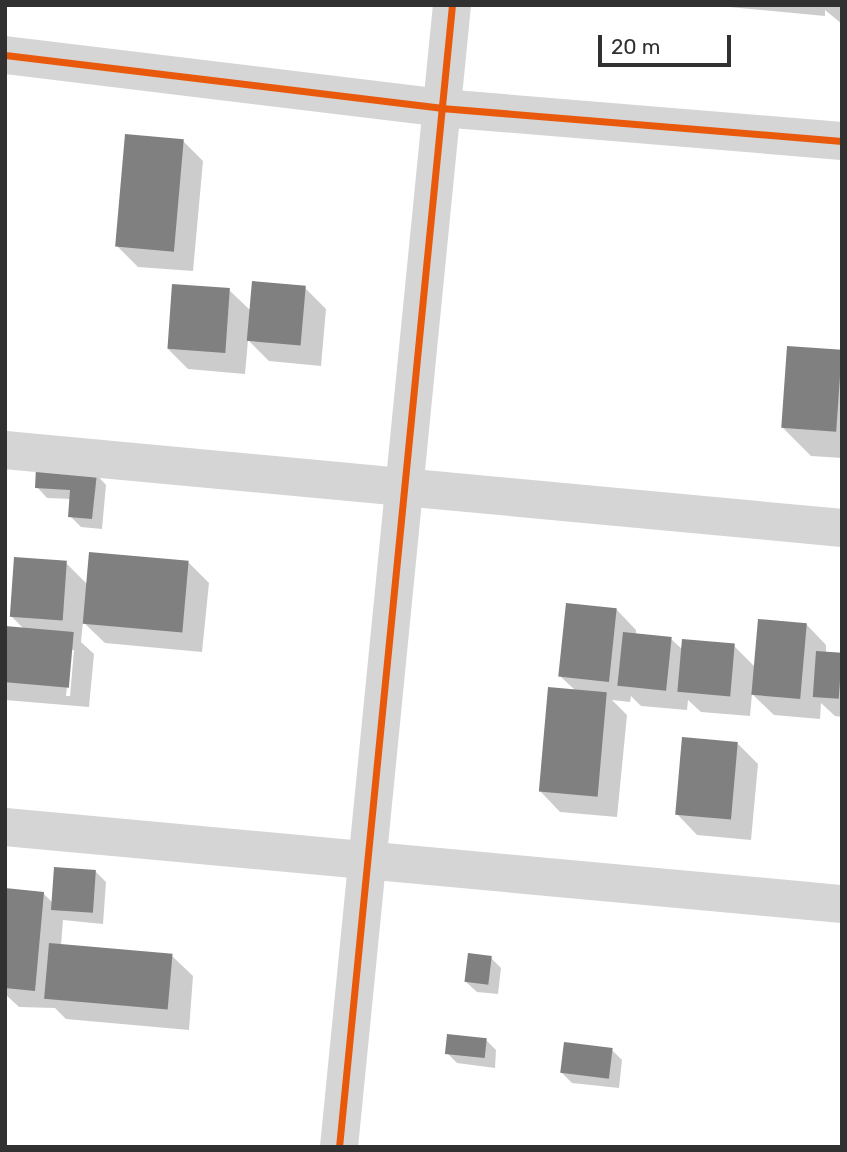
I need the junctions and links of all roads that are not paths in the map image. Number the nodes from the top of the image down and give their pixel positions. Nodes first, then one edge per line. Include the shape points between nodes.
1 (452, 5) edge
2 (5, 55) edge
3 (441, 108) junction
4 (842, 141) edge
5 (5, 450) edge
6 (404, 489) junction
7 (842, 528) edge
8 (5, 827) edge
9 (368, 860) junction
10 (842, 904) edge
11 (339, 1147) edge

1 - 3 street
2 - 3 street
3 - 4 street
3 - 6 street
5 - 6 street
6 - 7 street
6 - 9 street
8 - 9 street
9 - 10 street
9 - 11 street

